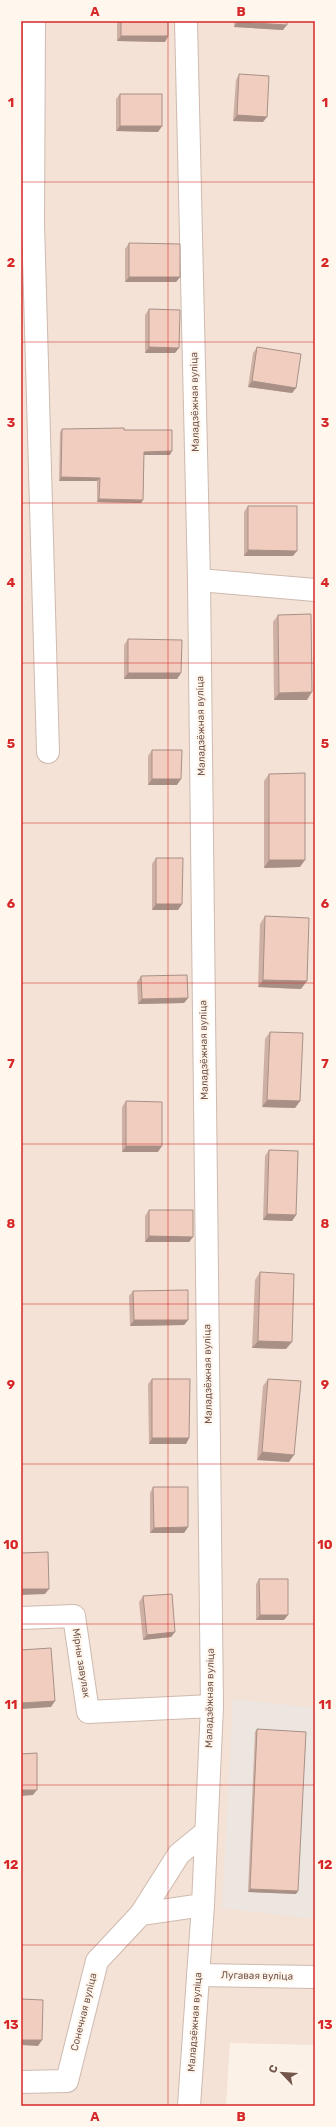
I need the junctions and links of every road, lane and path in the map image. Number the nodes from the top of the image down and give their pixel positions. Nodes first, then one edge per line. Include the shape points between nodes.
1 (34, 21) edge
2 (186, 21) edge
3 (199, 580) junction
4 (315, 590) edge
5 (48, 752) dead end
6 (21, 1618) edge
7 (212, 1706) junction
8 (206, 1832) junction
9 (203, 1905) junction
10 (141, 1914) junction
11 (198, 1975) junction
12 (315, 1977) edge
13 (21, 2082) edge
14 (189, 2106) edge

1 - 5 street via 32,223
2 - 3 street, Маладзёжная вуліца
3 - 4 street
3 - 7 street, Маладзёжная вуліца
6 - 7 street, Мірны завулак via 74,1616 88,1712
7 - 8 street, Маладзёжная вуліца
8 - 9 street, Маладзёжная вуліца
8 - 10 street, Сонечная вуліца via 179,1854
9 - 10 street
9 - 11 street, Маладзёжная вуліца
10 - 13 street, Сонечная вуліца via 97,1961 67,2081
11 - 12 street, Лугавая вуліца
11 - 14 street, Маладзёжная вуліца

